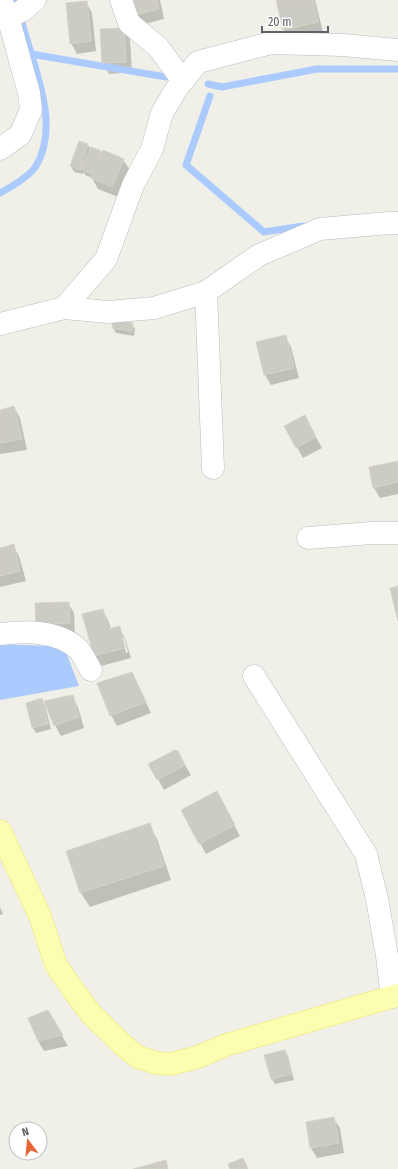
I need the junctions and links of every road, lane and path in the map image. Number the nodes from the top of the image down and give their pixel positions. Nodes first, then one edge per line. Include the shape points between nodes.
1 (121, 0) edge
2 (16, 9) edge
3 (398, 50) edge
4 (183, 81) junction
5 (0, 149) edge
6 (398, 223) edge
7 (206, 292) junction
8 (64, 308) junction
9 (0, 324) edge
10 (213, 468) dead end
11 (398, 534) edge
12 (308, 538) dead end
13 (0, 634) edge
14 (91, 670) dead end
15 (254, 676) dead end
16 (0, 831) edge
17 (395, 996) edge

1 - 4 street via 129,22 158,47
2 - 5 street via 31,110 20,135
3 - 4 street via 271,43 198,62
4 - 8 street via 162,113 152,149 133,185 106,259
6 - 7 street via 320,229 258,255
7 - 8 street via 154,308 108,312
7 - 10 street
8 - 9 street
11 - 12 street via 372,533
13 - 14 street via 41,632 64,640 78,650
15 - 17 street via 366,854
16 - 17 main road via 40,916 56,965 92,1015 138,1057 156,1063 171,1064 226,1045

